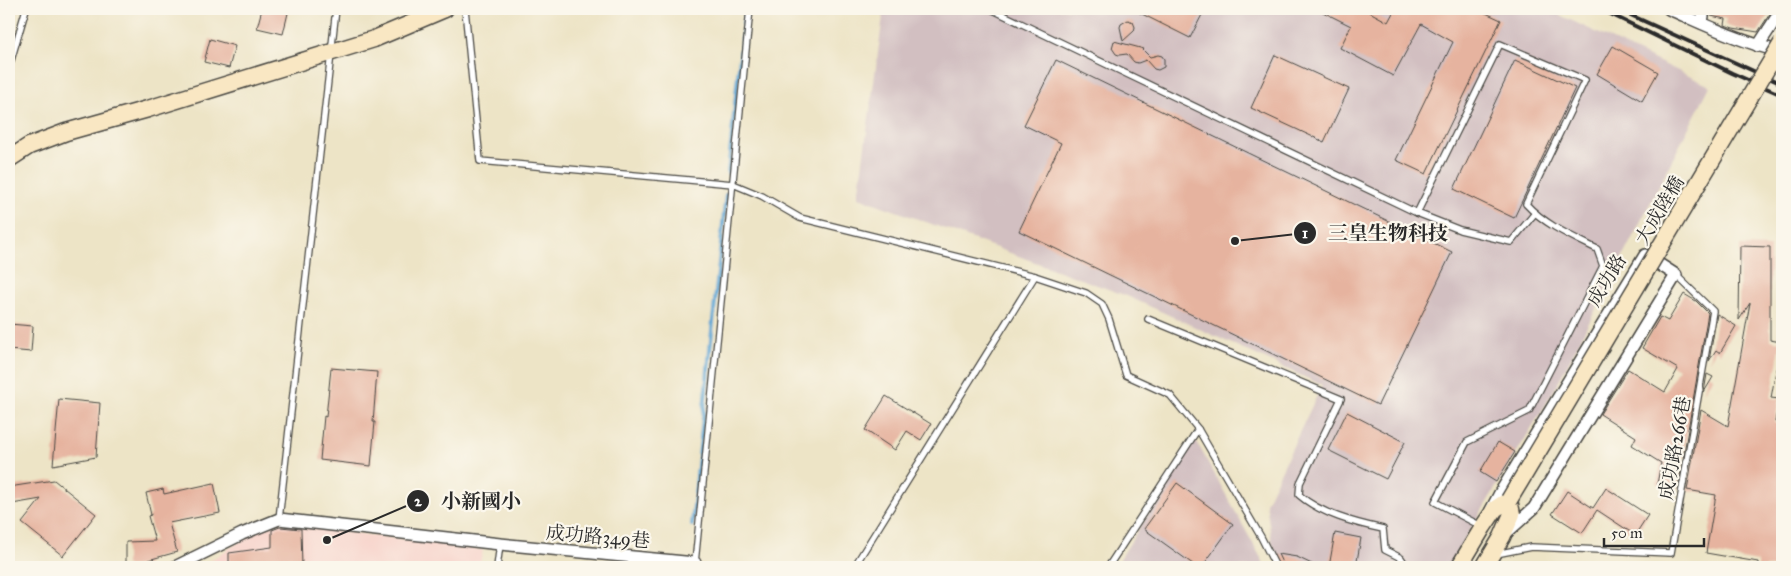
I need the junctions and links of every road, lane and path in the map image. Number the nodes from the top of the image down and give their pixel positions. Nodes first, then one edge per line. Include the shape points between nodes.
1 (26, 9) edge
2 (336, 9) edge
3 (445, 9) edge
4 (465, 9) edge
5 (750, 9) edge
6 (991, 9) edge
7 (1669, 9) edge
8 (1704, 9) edge
9 (1782, 9) edge
10 (1702, 23) junction
11 (1782, 43) edge
12 (1758, 46) junction
13 (1782, 52) edge
14 (332, 53) junction
15 (9, 67) edge
16 (9, 159) edge
17 (734, 184) junction
18 (1416, 213) junction
19 (1535, 213) junction
20 (1676, 275) junction
21 (1034, 276) junction
22 (1148, 319) dead end
23 (1198, 429) junction
24 (1509, 500) junction
25 (280, 518) junction
26 (1483, 527) junction
27 (1502, 537) junction
28 (500, 544) junction
29 (1487, 561) edge
30 (695, 565) edge
31 (175, 567) edge
32 (497, 567) edge
33 (854, 567) edge
34 (1108, 567) edge
35 (1276, 567) edge
36 (1407, 567) edge
37 (1459, 567) edge

1 - 15 lane
2 - 14 lane
3 - 14 main road via 374,40
4 - 17 lane via 480,160
5 - 17 lane
6 - 18 lane
7 - 10 street
8 - 10 street
9 - 12 street
10 - 12 street
11 - 24 main road, 大成陸橋, bridge
12 - 13 street
14 - 16 main road via 66,132 29,146
14 - 25 lane
17 - 21 lane via 800,218
17 - 30 lane
18 - 19 lane via 1460,230 1511,242
18 - 19 lane via 1500,44 1585,80 1526,204
19 - 26 lane via 1597,249 1603,266 1530,411 1468,442 1435,502
20 - 26 street, 成功路 via 1645,254 1500,493
20 - 27 street via 1534,508
20 - 29 lane, 成功路266巷 via 1713,311 1671,552 1531,547
21 - 23 lane via 1086,293 1102,304 1126,376 1170,395
21 - 33 lane
22 - 36 lane via 1341,399 1300,483 1299,495 1310,504 1360,524 1383,529 1385,550 1401,558
23 - 34 lane
23 - 35 lane
24 - 26 main road, 成功路 via 1496,509
24 - 27 main road via 1512,514
25 - 28 street, 成功路349巷
25 - 31 street, 成功路349巷
26 - 37 main road, 成功路
27 - 29 main road
28 - 30 street, 成功路349巷
28 - 32 lane

